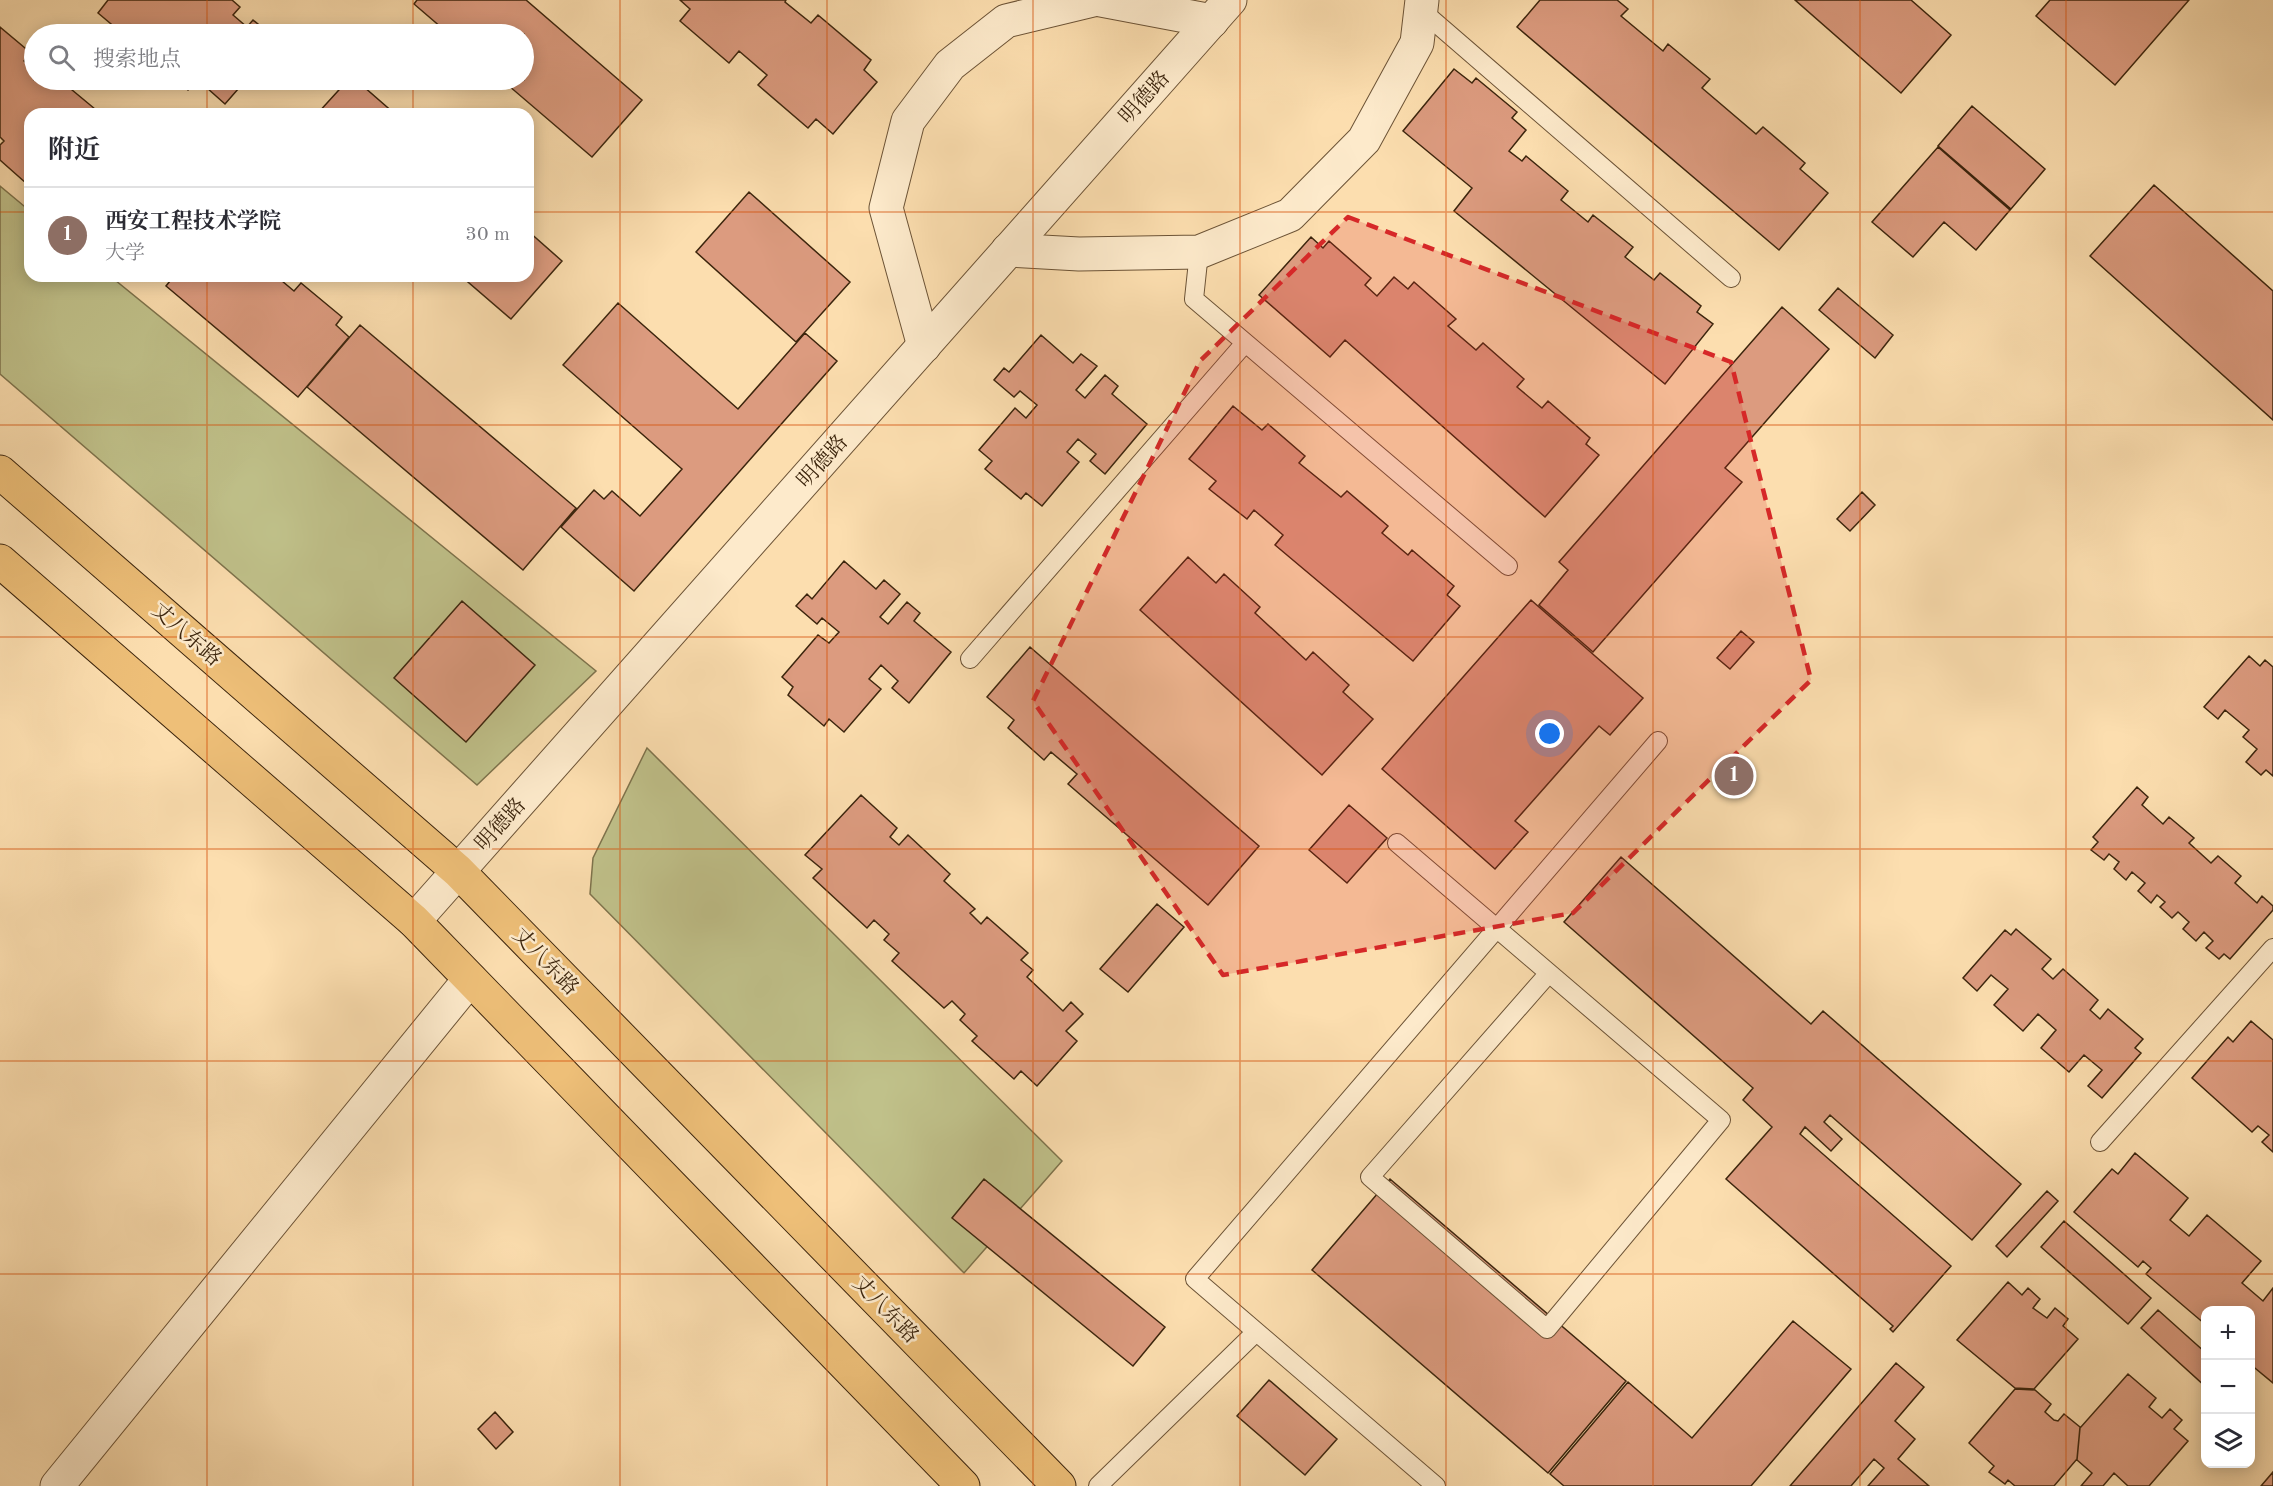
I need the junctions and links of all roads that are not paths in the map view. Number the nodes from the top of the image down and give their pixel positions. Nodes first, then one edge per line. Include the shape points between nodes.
1 (1093, 0) edge
2 (1101, 0) edge
3 (1421, 5) edge
4 (1221, 10) edge
5 (1008, 250) junction
6 (1199, 252) junction
7 (1731, 278) dead end
8 (1245, 343) junction
9 (924, 346) junction
10 (0, 471) edge
11 (0, 561) edge
12 (1508, 566) dead end
13 (970, 659) dead end
14 (1658, 741) dead end
15 (1397, 843) dead end
16 (458, 871) junction
17 (414, 921) junction
18 (1497, 927) junction
19 (2273, 948) edge
20 (1549, 973) junction
21 (470, 980) junction
22 (2100, 1142) dead end
23 (1256, 1332) junction
24 (57, 1486) edge
25 (963, 1486) edge
26 (1059, 1486) edge
27 (1098, 1486) edge
28 (1436, 1486) edge

1 - 9 street via 1006,21 950,65 908,121 886,208
2 - 4 street
3 - 6 street via 1417,43 1364,140 1290,215
3 - 7 lane
4 - 5 street, 明德路
5 - 6 street via 1078,254
5 - 9 street, 明德路
6 - 8 lane via 1194,299
8 - 12 lane
8 - 13 lane
9 - 16 street, 明德路
10 - 16 main road, 丈八东路
11 - 17 main road
14 - 18 lane
15 - 18 lane
16 - 17 street, 明德路
16 - 26 main road, 丈八东路
17 - 21 main road
18 - 20 lane
18 - 23 lane via 1195,1279
19 - 22 lane
20 - 20 lane via 1721,1120 1547,1329 1370,1177
21 - 24 street
21 - 25 main road
23 - 27 lane
23 - 28 lane

